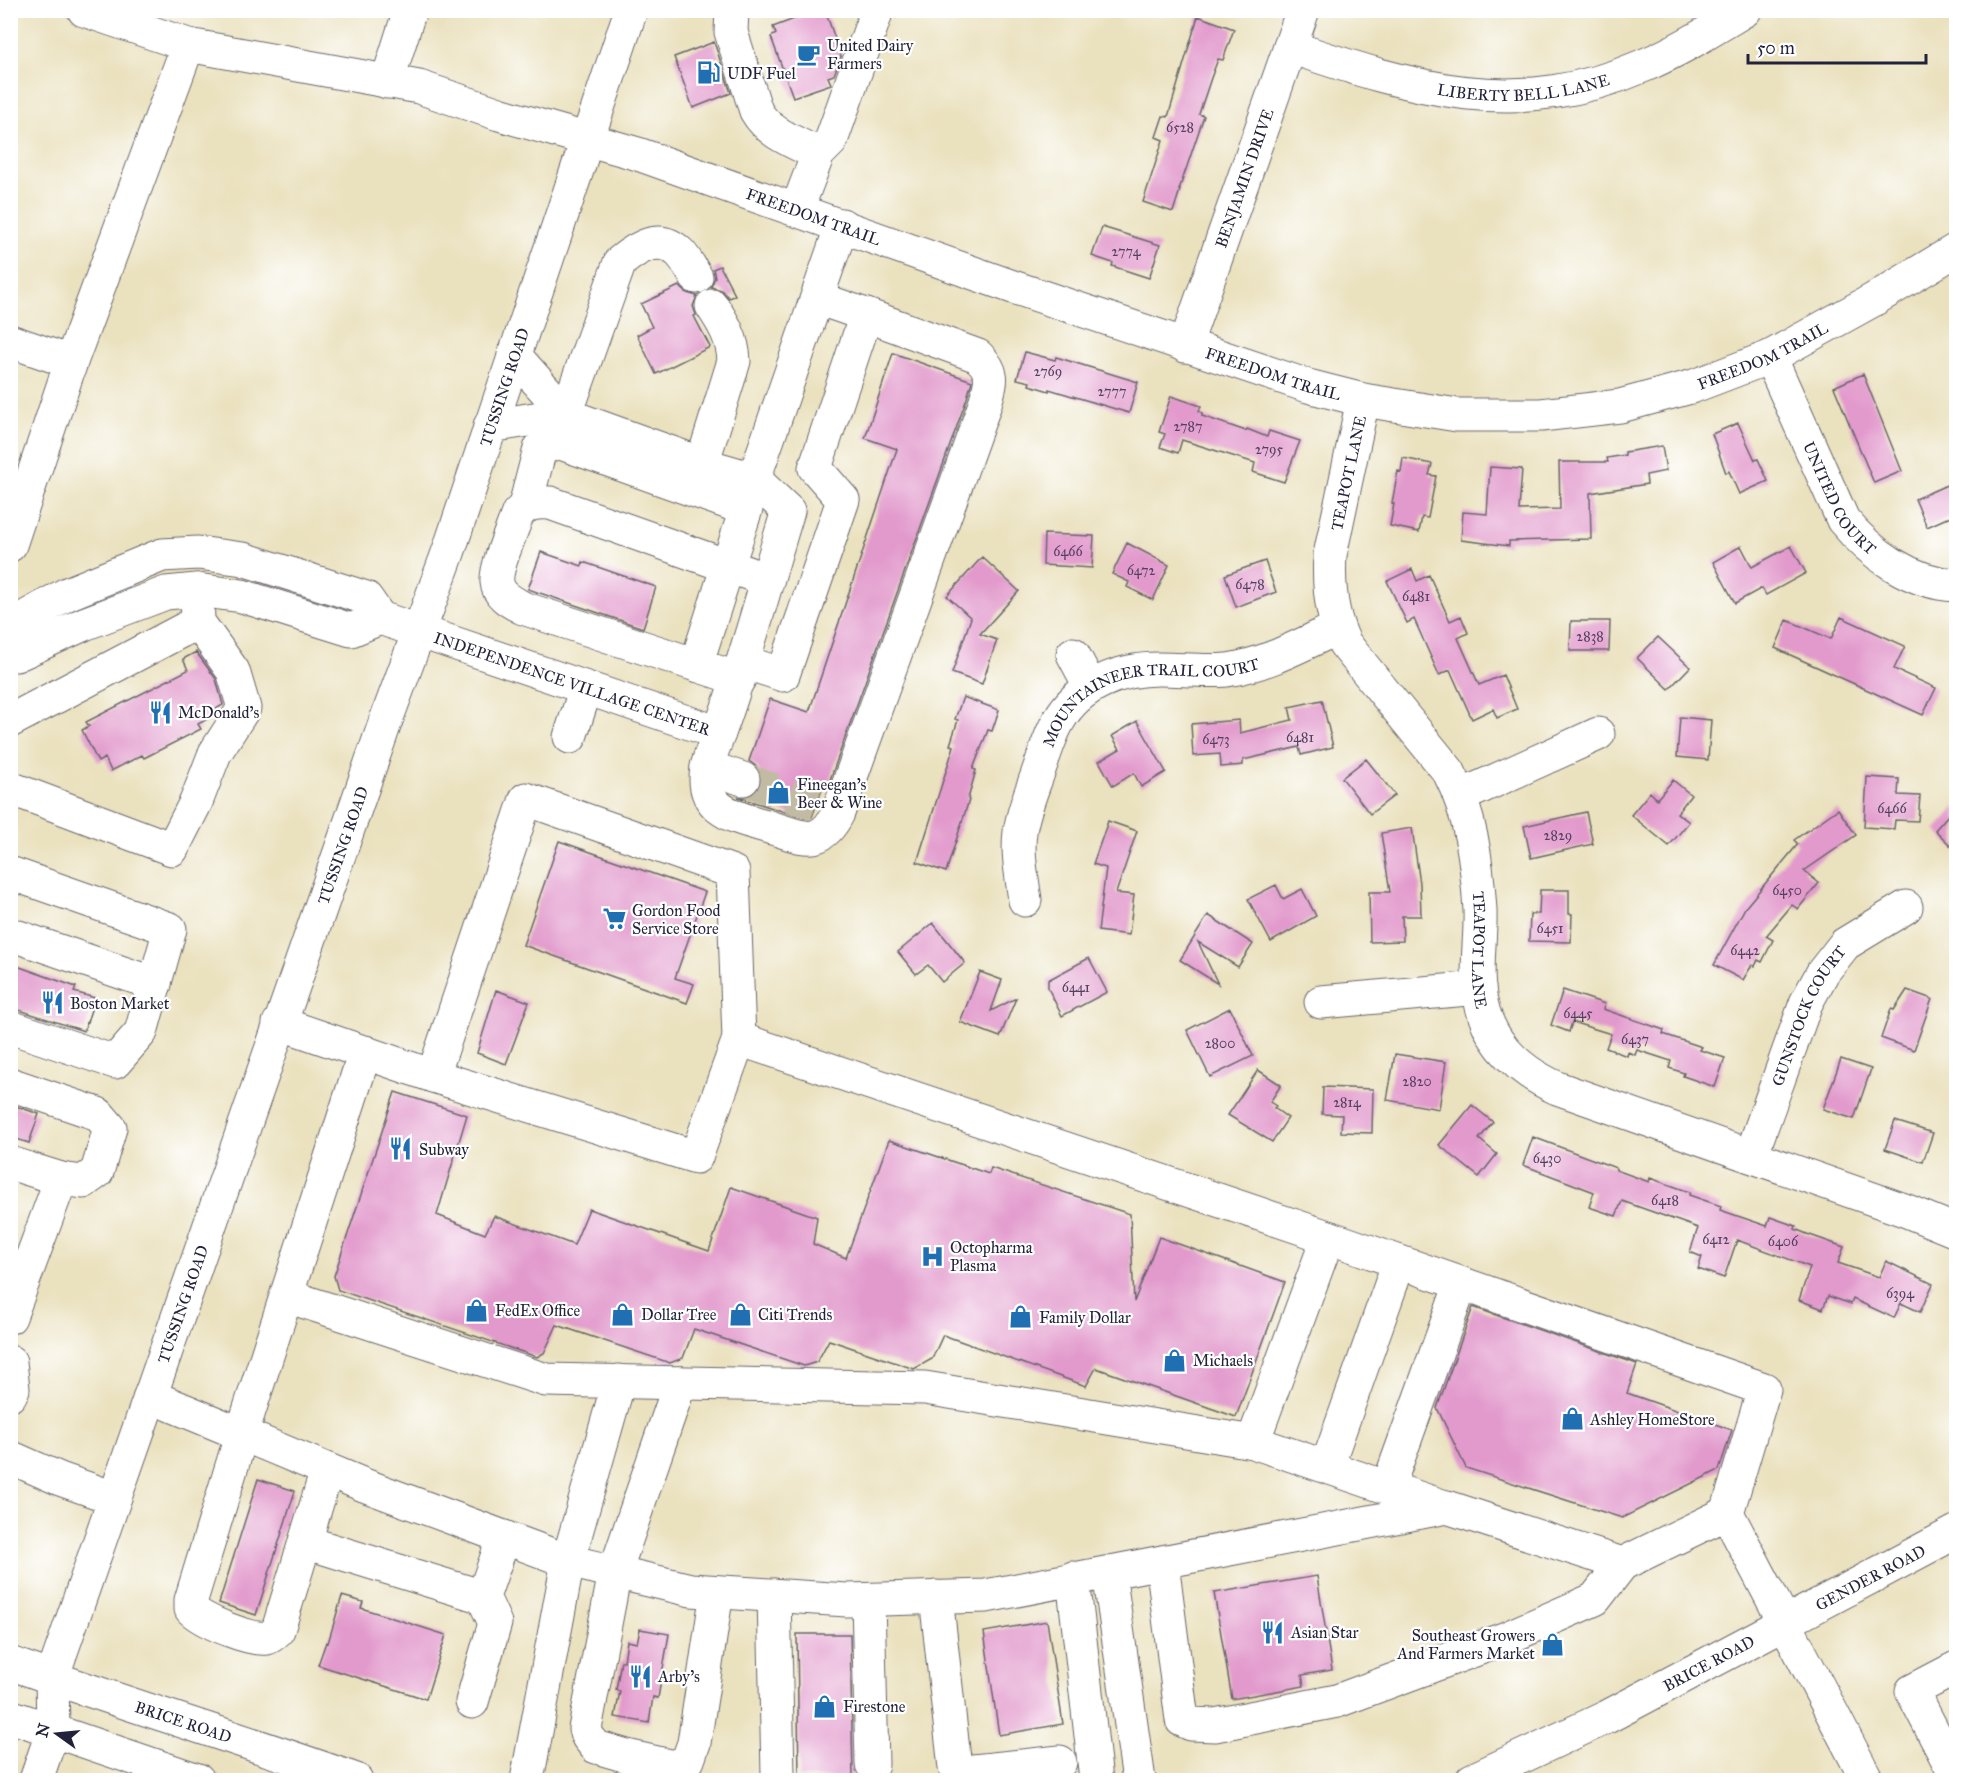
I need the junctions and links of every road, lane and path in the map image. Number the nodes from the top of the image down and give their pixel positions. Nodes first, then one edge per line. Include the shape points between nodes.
1 (84, 10) edge
2 (410, 10) edge
3 (631, 10) edge
4 (732, 10) edge
5 (1303, 10) edge
6 (1745, 10) edge
7 (875, 16) dead end
8 (188, 45) junction
9 (1290, 47) junction
10 (387, 82) junction
11 (587, 138) junction
12 (818, 154) junction
13 (796, 209) junction
14 (842, 225) junction
15 (1956, 250) edge
16 (696, 277) dead end
17 (817, 298) junction
18 (712, 306) dead end
19 (866, 315) junction
20 (10, 341) edge
21 (1185, 346) junction
22 (514, 355) junction
23 (1770, 357) junction
24 (71, 362) junction
25 (1363, 400) junction
26 (563, 414) junction
27 (490, 426) junction
28 (702, 464) junction
29 (750, 494) junction
30 (525, 506) junction
31 (10, 544) edge
32 (728, 567) junction
33 (766, 580) junction
34 (1956, 585) edge
35 (197, 590) junction
36 (380, 618) junction
37 (198, 622) junction
38 (10, 626) edge
39 (1337, 628) junction
40 (420, 630) junction
41 (10, 654) edge
42 (1073, 654) dead end
43 (696, 665) junction
44 (742, 670) junction
45 (1090, 686) junction
46 (586, 688) junction
47 (10, 721) edge
48 (719, 734) junction
49 (1598, 734) dead end
50 (570, 737) dead end
51 (707, 767) junction
52 (743, 779) tunnel mouth
53 (10, 788) edge
54 (1461, 796) junction
55 (10, 873) edge
56 (1025, 900) dead end
57 (1906, 907) dead end
58 (10, 934) edge
59 (154, 984) junction
60 (1479, 988) junction
61 (1320, 1002) dead end
62 (279, 1023) junction
63 (10, 1027) edge
64 (739, 1039) junction
65 (365, 1052) junction
66 (433, 1076) junction
67 (10, 1084) edge
68 (1751, 1156) junction
69 (10, 1162) edge
70 (61, 1179) junction
71 (1956, 1231) edge
72 (1328, 1237) junction
73 (1399, 1262) junction
74 (1461, 1284) junction
75 (287, 1296) junction
76 (10, 1317) edge
77 (10, 1362) edge
78 (619, 1381) junction
79 (680, 1383) junction
80 (10, 1395) edge
81 (150, 1396) junction
82 (242, 1433) junction
83 (1253, 1442) junction
84 (10, 1457) edge
85 (1327, 1466) junction
86 (327, 1470) junction
87 (1388, 1487) junction
88 (114, 1498) junction
89 (1447, 1507) junction
90 (1727, 1513) junction
91 (1956, 1533) edge
92 (504, 1537) junction
93 (305, 1542) junction
94 (568, 1561) junction
95 (1161, 1562) junction
96 (1622, 1564) junction
97 (615, 1572) junction
98 (1109, 1573) junction
99 (1073, 1578) junction
100 (717, 1592) junction
101 (774, 1595) junction
102 (483, 1597) junction
103 (936, 1597) junction
104 (868, 1600) junction
105 (1785, 1623) junction
106 (10, 1663) edge
107 (1956, 1668) edge
108 (51, 1678) junction
109 (472, 1702) dead end
110 (11, 1718) edge
111 (53, 1730) junction
112 (1060, 1761) dead end
113 (872, 1764) dead end
114 (778, 1775) dead end
115 (1956, 1776) edge
116 (1482, 1778) edge
117 (36, 1780) edge
118 (198, 1780) edge
119 (356, 1780) edge
120 (527, 1780) edge
121 (1096, 1780) edge
122 (1139, 1780) edge
123 (1867, 1780) edge

1 - 8 street, FREEDOM TRAIL
2 - 10 street
3 - 11 street, TUSSING ROAD
4 - 12 street via 731,32 762,122
5 - 9 street, BENJAMIN DRIVE
6 - 9 street, LIBERTY BELL LANE via 1644,66 1581,87 1509,95 1454,93 1416,86
7 - 12 street via 831,141
8 - 10 street, FREEDOM TRAIL
8 - 24 street
9 - 21 street, BENJAMIN DRIVE
10 - 11 street, FREEDOM TRAIL via 419,87
11 - 13 street, FREEDOM TRAIL
11 - 22 street, TUSSING ROAD
12 - 13 street
13 - 14 street, FREEDOM TRAIL
14 - 17 street
14 - 21 street, FREEDOM TRAIL
15 - 23 street, FREEDOM TRAIL
16 - 26 street via 680,253 668,244 653,243 635,249 620,262
17 - 19 street
17 - 29 street
18 - 28 street via 733,344 734,360
19 - 44 street via 815,468 843,500 783,675
19 - 51 street via 978,356 989,367 991,381 981,415 827,809 826,831 815,837 800,836 716,807 706,780
20 - 24 street
21 - 25 street, FREEDOM TRAIL via 1308,387
22 - 26 street
22 - 27 street, TUSSING ROAD
23 - 25 street, FREEDOM TRAIL via 1694,386 1620,406 1540,415 1458,415
23 - 34 street, UNITED COURT via 1843,520 1857,537 1890,563 1928,580
24 - 31 street
25 - 39 street, TEAPOT LANE via 1330,555 1329,582
26 - 27 street
26 - 28 street
27 - 40 street, TUSSING ROAD
28 - 29 street
29 - 30 street via 558,442 540,449
29 - 32 street
29 - 33 street, INDEPENDENCE VILLAGE CENTER via 788,511
30 - 32 street via 550,503
30 - 43 street via 518,513 498,570 497,582 508,600
32 - 33 street
32 - 43 street
33 - 44 street, INDEPENDENCE VILLAGE CENTER
35 - 36 street via 242,596 351,630
35 - 37 street
35 - 41 street via 166,593 16,655
36 - 38 street via 366,598 243,559 198,553 162,555 67,594
36 - 40 street, INDEPENDENCE VILLAGE CENTER
37 - 47 street
37 - 53 street via 233,671 244,708 215,753 172,849
39 - 45 street, MOUNTAINEER TRAIL COURT via 1265,660 1227,670 1132,671
39 - 54 street, TEAPOT LANE via 1362,666 1449,772
40 - 46 street, INDEPENDENCE VILLAGE CENTER
40 - 62 street, TUSSING ROAD
42 - 45 street
43 - 44 street
44 - 48 street, INDEPENDENCE VILLAGE CENTER
45 - 56 street, MOUNTAINEER TRAIL COURT via 1059,719 1026,807 1019,853
46 - 48 street, INDEPENDENCE VILLAGE CENTER
46 - 50 street
48 - 51 street
49 - 54 street
51 - 52 street
54 - 60 street, TEAPOT LANE via 1477,869
55 - 59 street via 170,928
57 - 68 street, GUNSTOCK COURT via 1845,944 1823,972 1806,1003
58 - 59 street
59 - 63 street via 141,1032 115,1062
60 - 61 street
60 - 68 street, TEAPOT LANE via 1491,1032 1515,1063 1534,1077
62 - 65 street
62 - 81 street, TUSSING ROAD
64 - 66 street via 696,1157
64 - 66 street via 733,872 526,799
64 - 72 street
65 - 66 street
65 - 75 street
67 - 70 street via 98,1114 110,1128 97,1172 83,1182
68 - 71 street, TEAPOT LANE
69 - 70 street
70 - 76 street
72 - 73 street
72 - 83 street
73 - 74 street
73 - 85 street
74 - 87 street
74 - 90 street via 1764,1389
75 - 78 street via 546,1380
75 - 82 street
77 - 80 street
78 - 79 street
78 - 94 street
79 - 83 street via 925,1388
79 - 97 street
81 - 82 street
81 - 88 street, TUSSING ROAD
82 - 86 street
82 - 93 street via 191,1609 211,1623 259,1639 269,1638 279,1630
83 - 85 street
84 - 88 street
85 - 87 street
86 - 92 street
86 - 93 street
87 - 89 street
88 - 108 street, TUSSING ROAD
89 - 95 street
89 - 96 street
90 - 96 street
90 - 105 street
91 - 105 street, GENDER ROAD
92 - 94 street
92 - 102 street
93 - 102 street
94 - 97 street
94 - 120 street
95 - 96 street via 1182,1720 1215,1725 1337,1701 1504,1639 1595,1599
95 - 98 street
97 - 100 street via 691,1590
97 - 100 street via 585,1729 596,1747 675,1767 688,1760 694,1743
98 - 99 street
98 - 122 street
99 - 103 street via 986,1596
99 - 121 street
100 - 101 street
101 - 104 street
101 - 114 street
102 - 109 street via 495,1623
103 - 104 street
103 - 112 street via 958,1772
104 - 113 street
105 - 116 street, BRICE ROAD
105 - 123 street
106 - 108 street, BRICE ROAD
107 - 115 street via 1912,1691
108 - 110 street
108 - 111 street
108 - 119 street, BRICE ROAD
110 - 111 street
111 - 117 street
111 - 118 street

